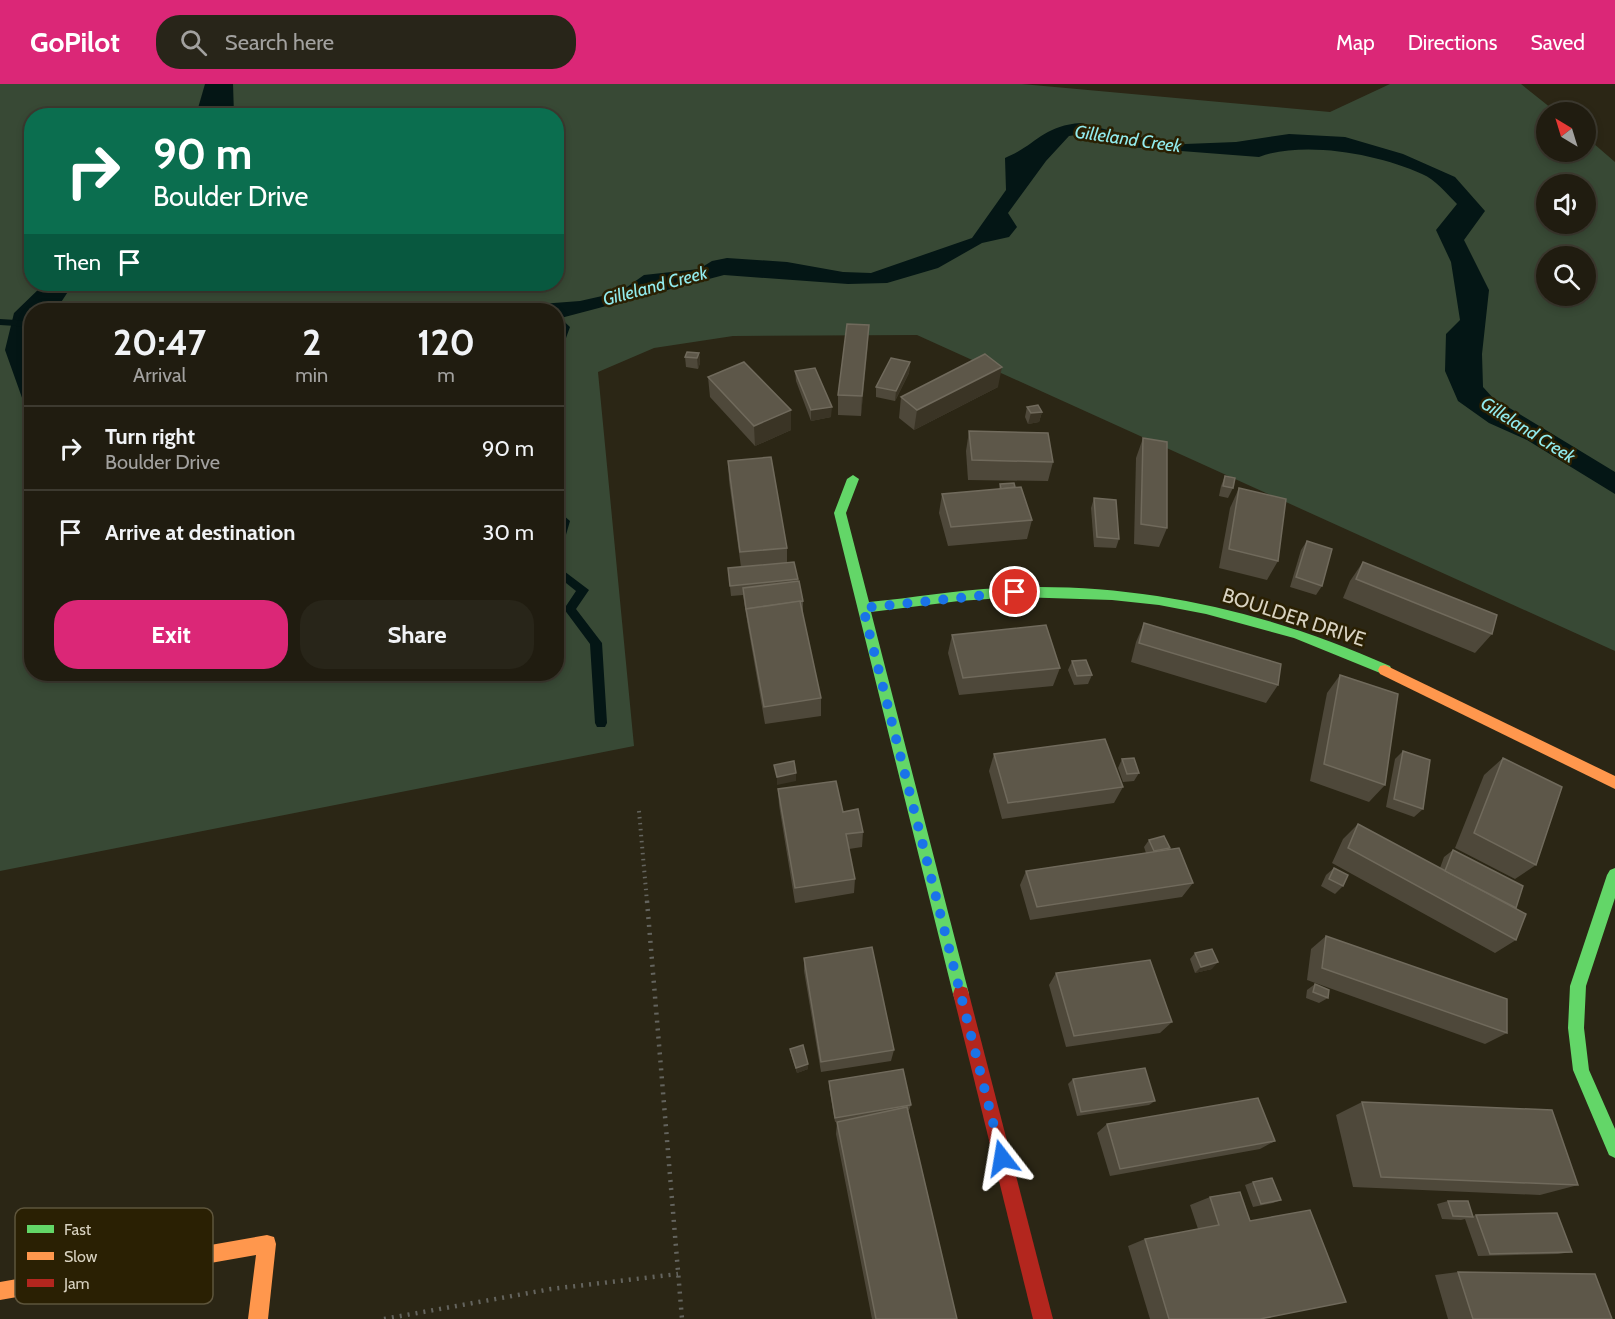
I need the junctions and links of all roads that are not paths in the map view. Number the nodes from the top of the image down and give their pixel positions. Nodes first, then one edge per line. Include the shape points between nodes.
1 (853, 479) dead end
2 (863, 608) junction
3 (1615, 783) edge
4 (1615, 875) edge
5 (1615, 1149) edge
6 (213, 1254) edge
7 (15, 1288) edge
8 (0, 1291) edge
9 (258, 1319) edge
10 (1043, 1319) edge

1 - 2 street via 840,513
2 - 3 street, BOULDER DRIVE via 1015,592 1078,592 1229,613 1369,662
2 - 10 street
4 - 5 street via 1578,986 1576,1028 1581,1070
6 - 9 street via 267,1244
7 - 8 street

